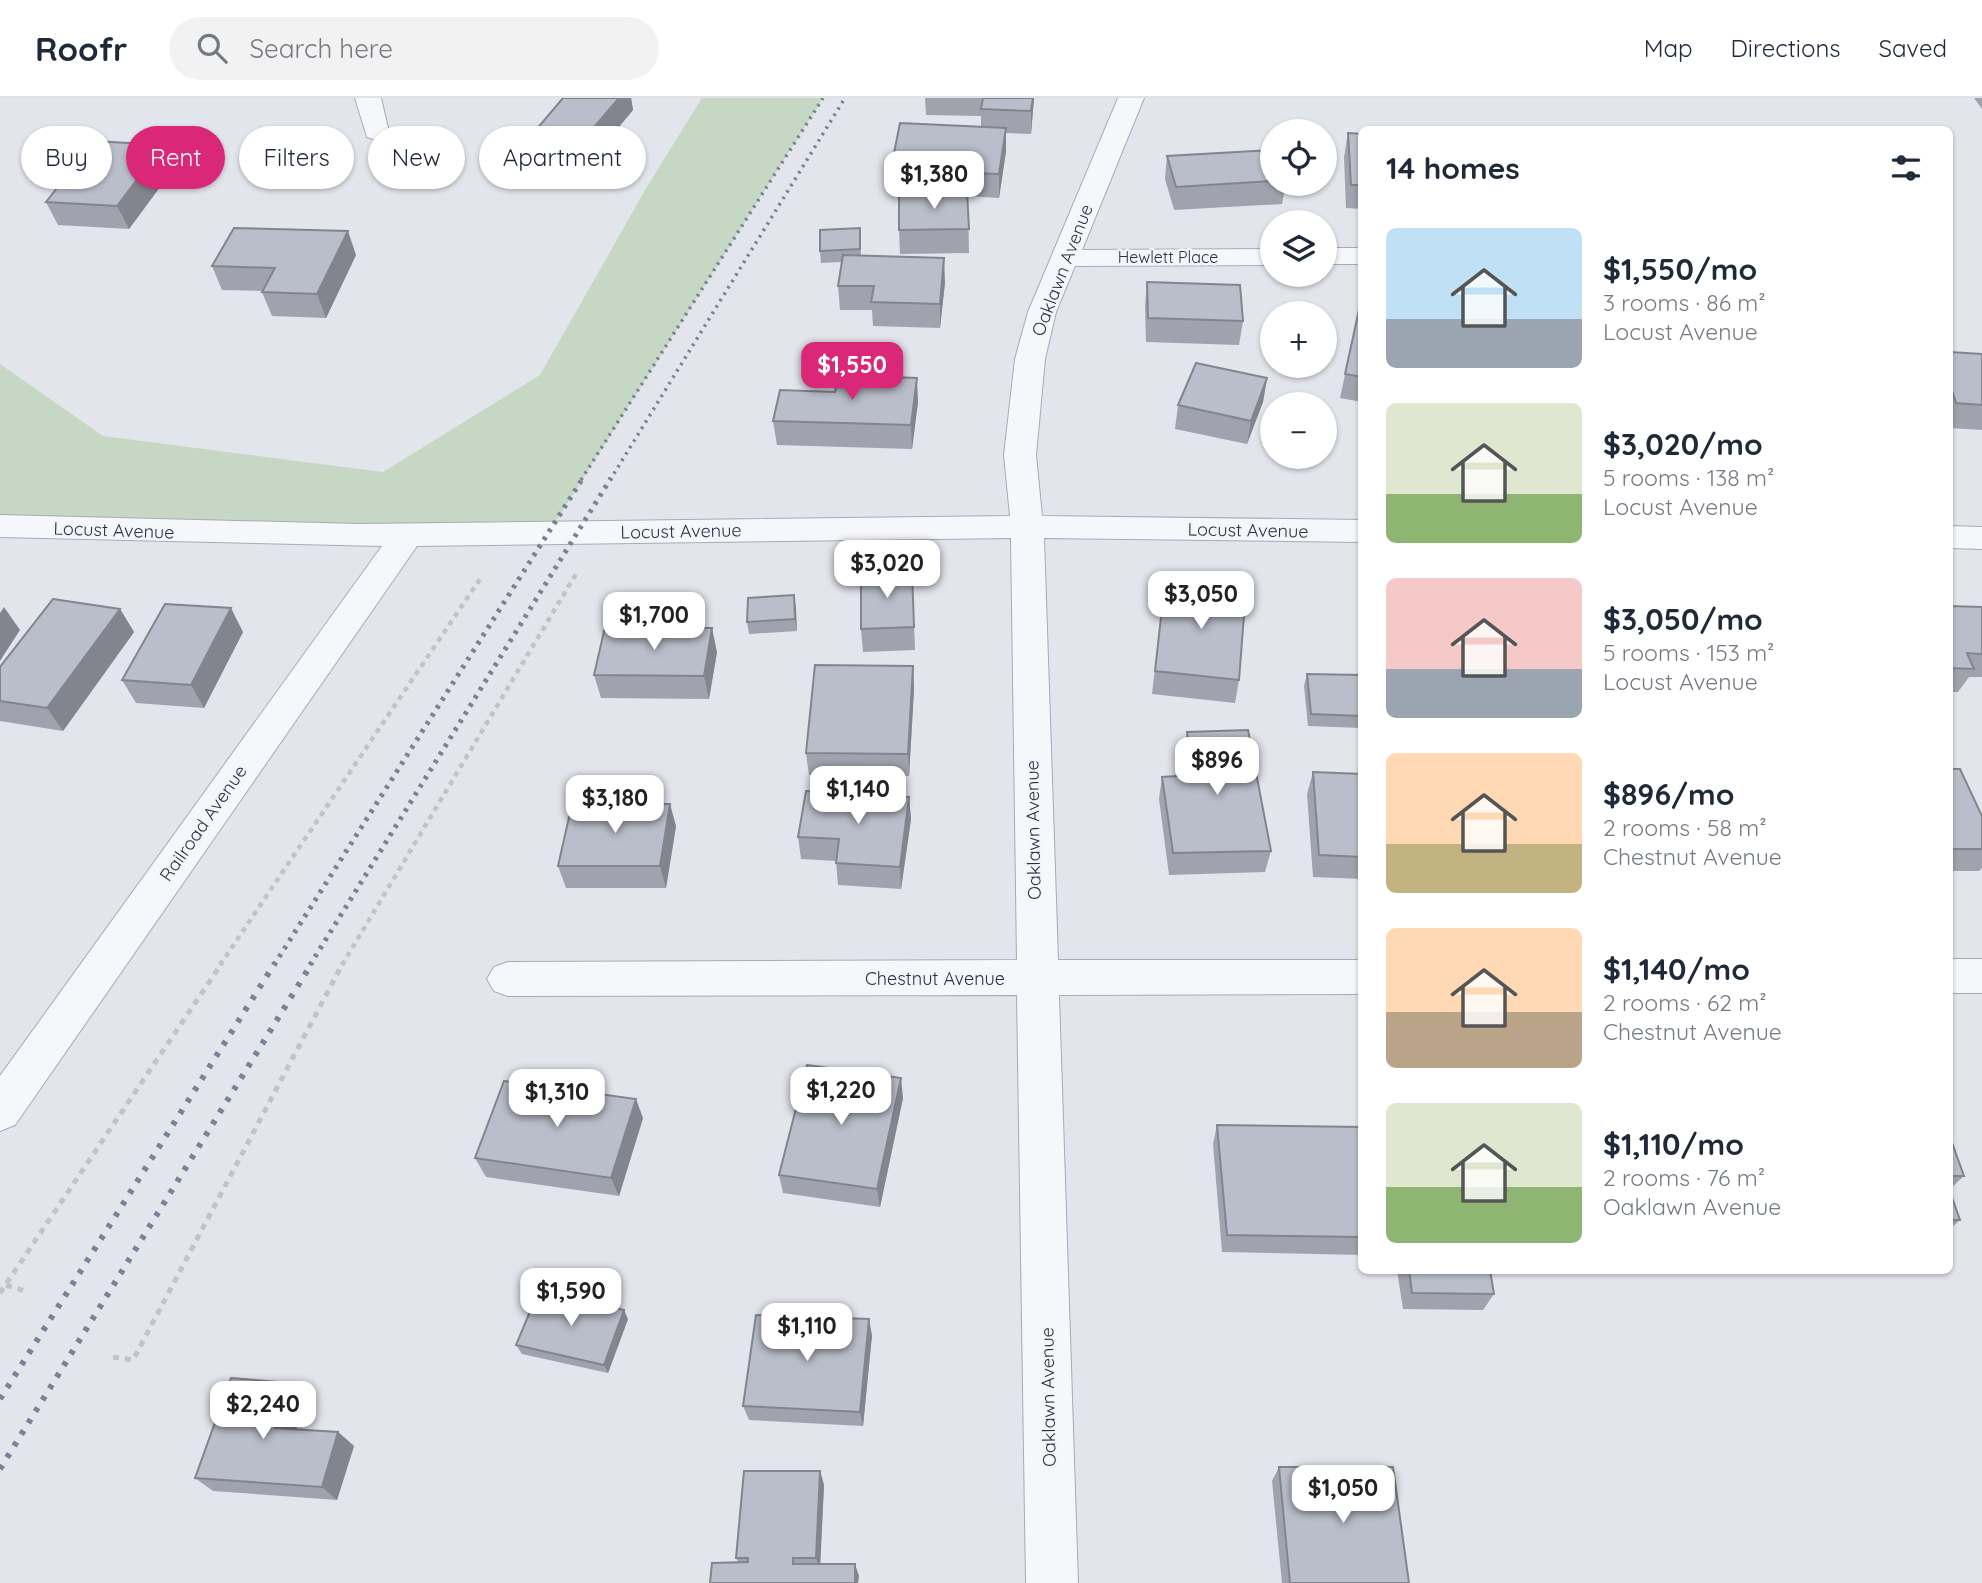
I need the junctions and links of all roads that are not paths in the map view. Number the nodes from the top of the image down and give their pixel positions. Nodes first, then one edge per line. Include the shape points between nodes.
1 (368, 98) edge
2 (1131, 98) edge
3 (375, 126) edge
4 (1337, 256) edge
5 (1358, 256) edge
6 (1260, 257) edge
7 (1064, 258) junction
8 (0, 526) edge
9 (1027, 527) junction
10 (1358, 531) edge
11 (407, 535) junction
12 (1953, 537) edge
13 (1982, 538) edge
14 (1953, 976) edge
15 (1982, 976) edge
16 (1358, 977) edge
17 (1037, 978) junction
18 (508, 979) dead end
19 (0, 1111) edge
20 (1052, 1583) edge

1 - 3 street
2 - 7 street, Oaklawn Avenue
4 - 5 street
6 - 7 street, Hewlett Place
7 - 9 street, Oaklawn Avenue via 1042,312 1030,359 1020,455
8 - 11 street, Locust Avenue
9 - 10 street, Locust Avenue
9 - 11 street, Locust Avenue
9 - 17 street, Oaklawn Avenue
11 - 19 street, Railroad Avenue
12 - 13 street
14 - 15 street
16 - 17 street, Chestnut Avenue
17 - 18 street, Chestnut Avenue
17 - 20 street, Oaklawn Avenue

